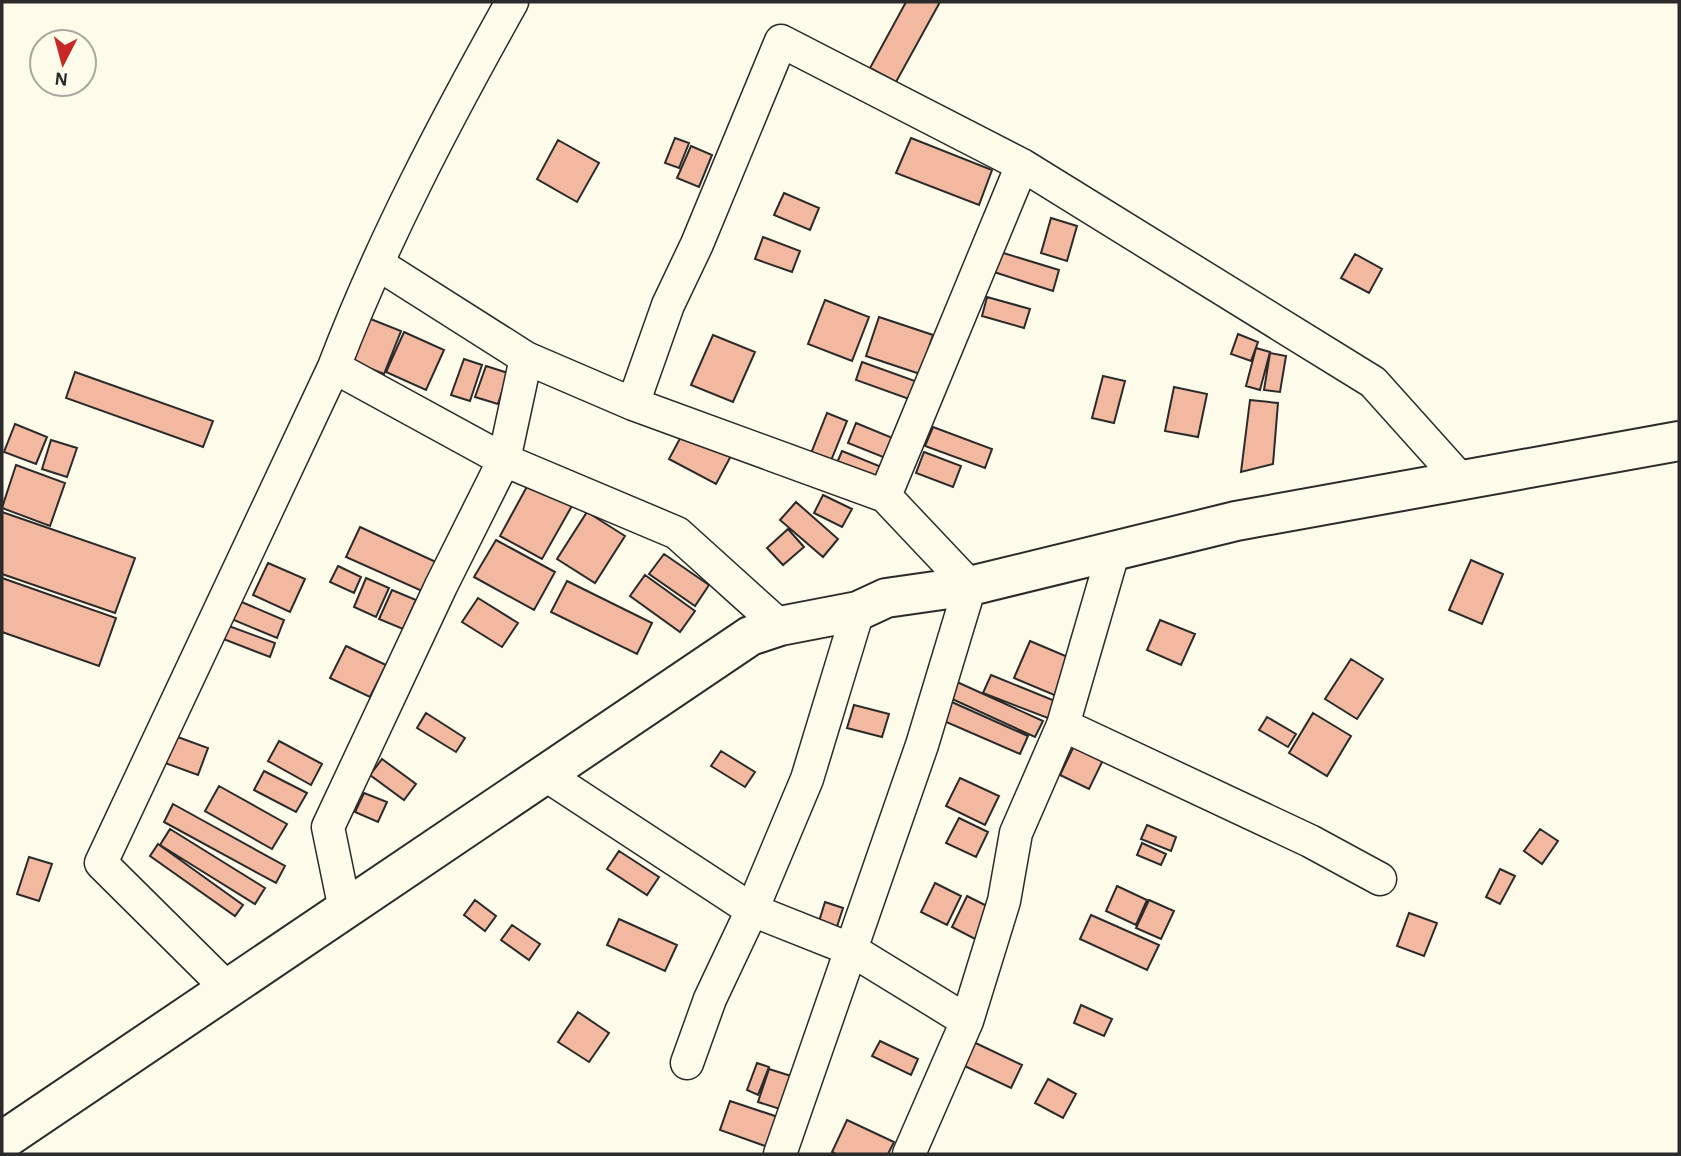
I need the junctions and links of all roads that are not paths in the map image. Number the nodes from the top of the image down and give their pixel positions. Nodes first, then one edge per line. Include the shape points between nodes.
1 (512, 2) edge
2 (1022, 165) junction
3 (378, 264) junction
4 (526, 358) junction
5 (334, 367) junction
6 (633, 404) junction
7 (1679, 441) edge
8 (504, 460) junction
9 (1461, 480) junction
10 (885, 496) junction
11 (1112, 552) junction
12 (970, 586) junction
13 (858, 611) junction
14 (780, 626) junction
15 (1063, 725) junction
16 (546, 775) junction
17 (1380, 879) dead end
18 (345, 910) junction
19 (752, 910) junction
20 (850, 949) junction
21 (228, 989) junction
22 (967, 1021) junction
23 (687, 1063) dead end
24 (2, 1141) edge
25 (780, 1154) edge
26 (909, 1154) edge

1 - 3 street via 449,115
2 - 6 street via 781,41 668,305
2 - 9 street via 1373,382
2 - 10 street
3 - 4 street
3 - 5 street
4 - 6 street
4 - 8 street
5 - 8 street
5 - 21 street via 101,863
6 - 10 street
7 - 9 highway
8 - 14 street via 677,533
8 - 18 street via 328,827
9 - 11 highway via 1236,521
10 - 12 street
11 - 12 highway
11 - 15 street
12 - 13 highway via 886,598
12 - 20 street via 922,745
13 - 14 highway
13 - 19 street via 807,779
14 - 16 highway via 750,636
15 - 17 street via 1310,841
15 - 22 street via 1016,833 1004,901
16 - 18 highway
16 - 19 street
18 - 21 highway
19 - 20 street
19 - 23 street via 710,999
20 - 22 street
20 - 25 street
21 - 24 highway
22 - 26 street

